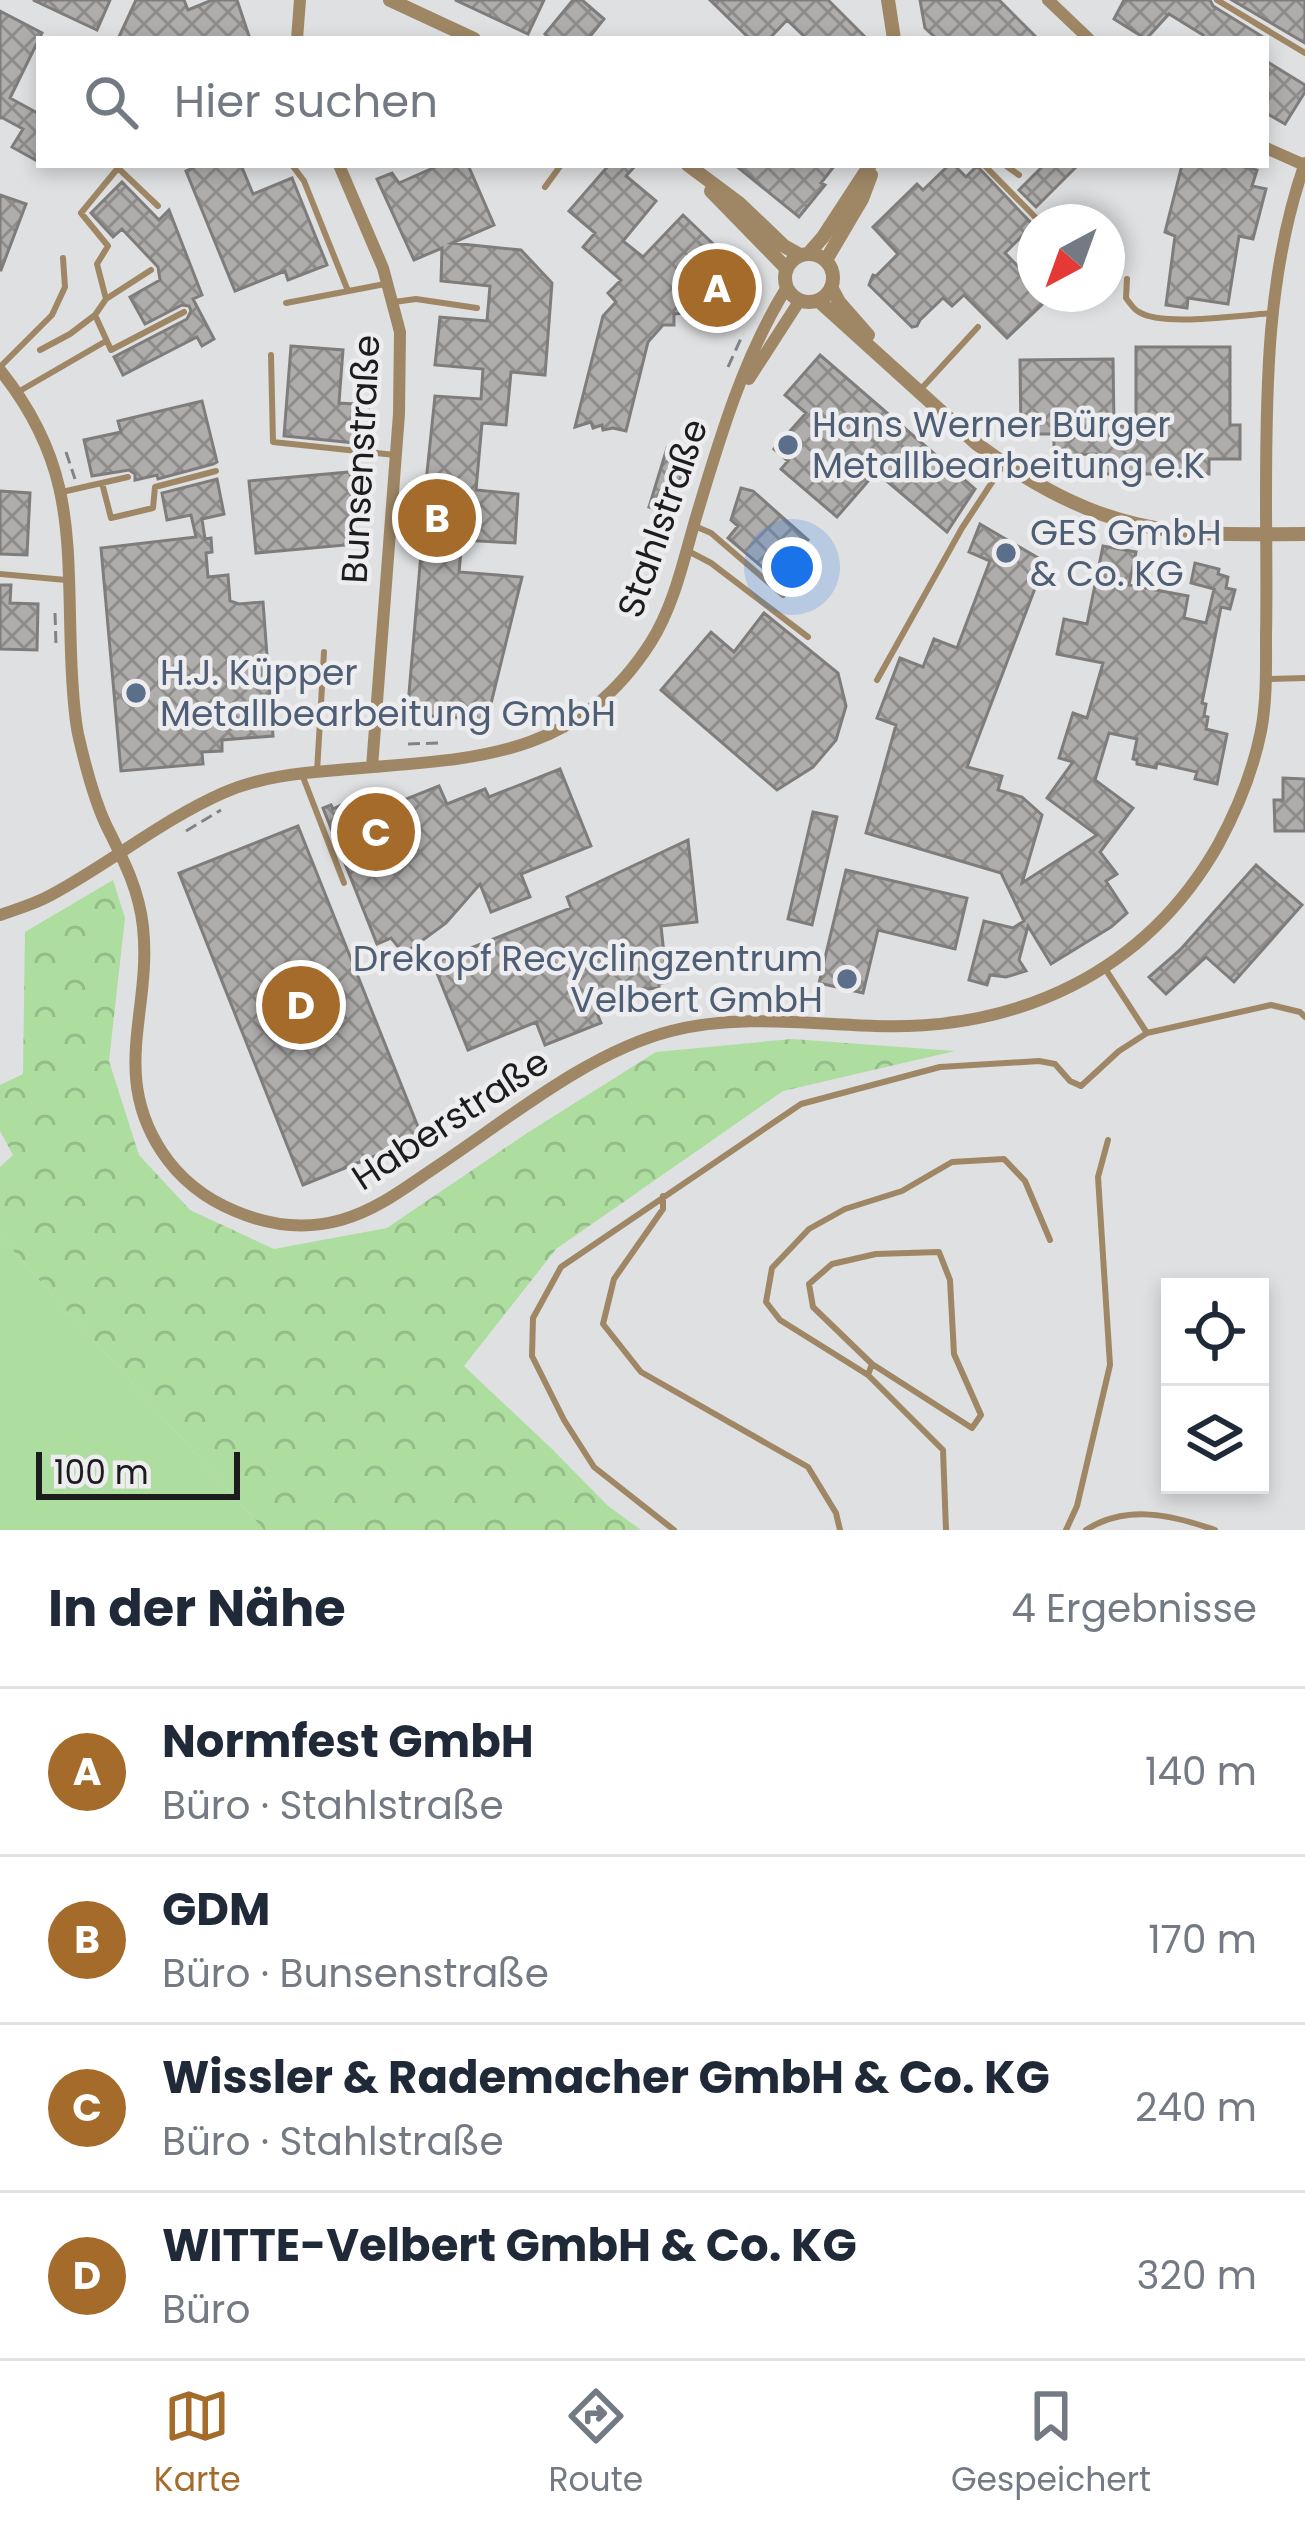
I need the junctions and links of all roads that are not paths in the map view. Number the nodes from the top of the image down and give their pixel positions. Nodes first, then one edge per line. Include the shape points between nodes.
1 (300, 0) edge
2 (390, 0) edge
3 (888, 0) edge
4 (1048, 0) edge
5 (1217, 0) edge
6 (297, 36) edge
7 (468, 36) edge
8 (894, 36) edge
9 (1087, 36) edge
10 (1305, 53) edge
11 (1269, 149) edge
12 (1304, 164) edge
13 (294, 168) edge
14 (340, 168) edge
15 (559, 168) edge
16 (691, 168) edge
17 (692, 168) edge
18 (871, 168) edge
19 (872, 168) edge
20 (988, 168) edge
21 (1009, 168) edge
22 (1018, 175) dead end
23 (544, 187) dead end
24 (1023, 204) edge
25 (158, 206) dead end
26 (804, 255) junction
27 (63, 259) dead end
28 (826, 260) junction
29 (787, 269) junction
30 (151, 270) dead end
31 (1127, 279) dead end
32 (388, 284) junction
33 (787, 287) junction
34 (831, 287) junction
35 (348, 291) junction
36 (106, 299) junction
37 (800, 300) junction
38 (819, 301) junction
39 (394, 302) junction
40 (286, 303) dead end
41 (477, 308) dead end
42 (184, 312) dead end
43 (1273, 313) junction
44 (95, 315) junction
45 (978, 327) dead end
46 (106, 341) junction
47 (40, 350) dead end
48 (271, 355) dead end
49 (0, 368) edge
50 (906, 380) junction
51 (18, 392) junction
52 (919, 392) junction
53 (735, 400) junction
54 (395, 455) junction
55 (1004, 464) junction
56 (216, 470) dead end
57 (128, 477) dead end
58 (102, 483) junction
59 (62, 492) junction
60 (694, 526) junction
61 (1267, 534) junction
62 (1305, 534) edge
63 (686, 550) junction
64 (0, 574) edge
65 (70, 580) junction
66 (783, 595) dead end
67 (808, 637) dead end
68 (323, 652) dead end
69 (1305, 678) edge
70 (1265, 679) junction
71 (877, 680) dead end
72 (372, 767) junction
73 (317, 772) junction
74 (301, 773) junction
75 (122, 852) junction
76 (344, 883) dead end
77 (0, 915) edge
78 (1104, 967) junction
79 (1305, 1017) edge
80 (1147, 1033) junction
81 (1108, 1140) dead end
82 (663, 1196) junction
83 (1050, 1240) dead end
84 (872, 1364) junction
85 (868, 1375) junction
86 (674, 1530) edge
87 (840, 1530) edge
88 (946, 1530) edge
89 (1066, 1530) edge
90 (1086, 1530) edge
91 (1215, 1530) edge

1 - 6 street
2 - 7 street
3 - 8 street
4 - 9 street
5 - 10 lane
11 - 12 street
12 - 43 street, Haberstraße
13 - 35 lane
14 - 32 street, Bunsenstraße
15 - 23 lane
16 - 29 street
17 - 26 street
18 - 26 street
19 - 28 street
20 - 24 lane
21 - 22 lane
25 - 36 lane via 118,168 80,213 108,246 97,264
26 - 28 street
26 - 29 street
27 - 49 lane via 65,287 52,315
28 - 34 street
29 - 33 street
30 - 36 lane
31 - 43 lane via 1126,298 1149,316
32 - 35 lane
32 - 39 street, Bunsenstraße
33 - 37 street
33 - 53 street, Stahlstraße
34 - 38 street
34 - 50 street
35 - 40 lane
36 - 44 lane
37 - 38 street
37 - 53 street, Stahlstraße
38 - 50 street
39 - 41 lane
39 - 54 street, Bunsenstraße via 401,372
42 - 46 lane via 111,350
43 - 61 street, Haberstraße
44 - 46 lane
44 - 47 lane
45 - 52 lane
46 - 51 lane
48 - 54 lane via 273,442
49 - 51 street, Haberstraße
50 - 52 street
51 - 59 street, Haberstraße
52 - 55 street
53 - 60 street, Stahlstraße
54 - 72 street, Bunsenstraße
55 - 61 street via 1139,525
55 - 71 lane
56 - 58 lane via 155,487 154,508 111,518
57 - 58 lane
58 - 59 lane
59 - 65 street, Haberstraße
60 - 63 street, Stahlstraße
60 - 66 lane
61 - 62 street
61 - 70 street, Haberstraße
63 - 67 lane
63 - 72 street, Stahlstraße via 653,638 575,720 484,757
64 - 65 lane
65 - 75 street, Haberstraße via 76,726 105,823
68 - 73 lane
69 - 70 lane
70 - 78 street, Haberstraße via 1253,763 1212,856 1154,925
72 - 73 street, Stahlstraße
73 - 74 street, Stahlstraße
74 - 75 street, Stahlstraße via 221,794
74 - 76 lane
75 - 77 street, Stahlstraße via 48,897
75 - 78 street, Haberstraße via 145,946 134,1068 143,1115 166,1158 197,1190 277,1225 337,1221 380,1204 592,1064 664,1032 729,1022 905,1027 973,1020 1040,1002
78 - 80 lane
79 - 80 lane via 1271,1005
80 - 82 lane via 1081,1086 1039,1061 940,1067 801,1104
81 - 89 lane via 1098,1177 1110,1365
82 - 86 lane via 561,1268 533,1318 532,1356 594,1467
82 - 87 lane via 664,1209 614,1279 603,1324 641,1372 808,1467
83 - 85 lane via 1025,1181 1004,1160 952,1162 809,1229 772,1268 766,1302 780,1320
84 - 84 lane via 813,1307 809,1284 832,1264 939,1252 950,1280 954,1354 981,1415 972,1428
84 - 85 lane
85 - 88 lane via 943,1450
90 - 91 lane via 1139,1513

